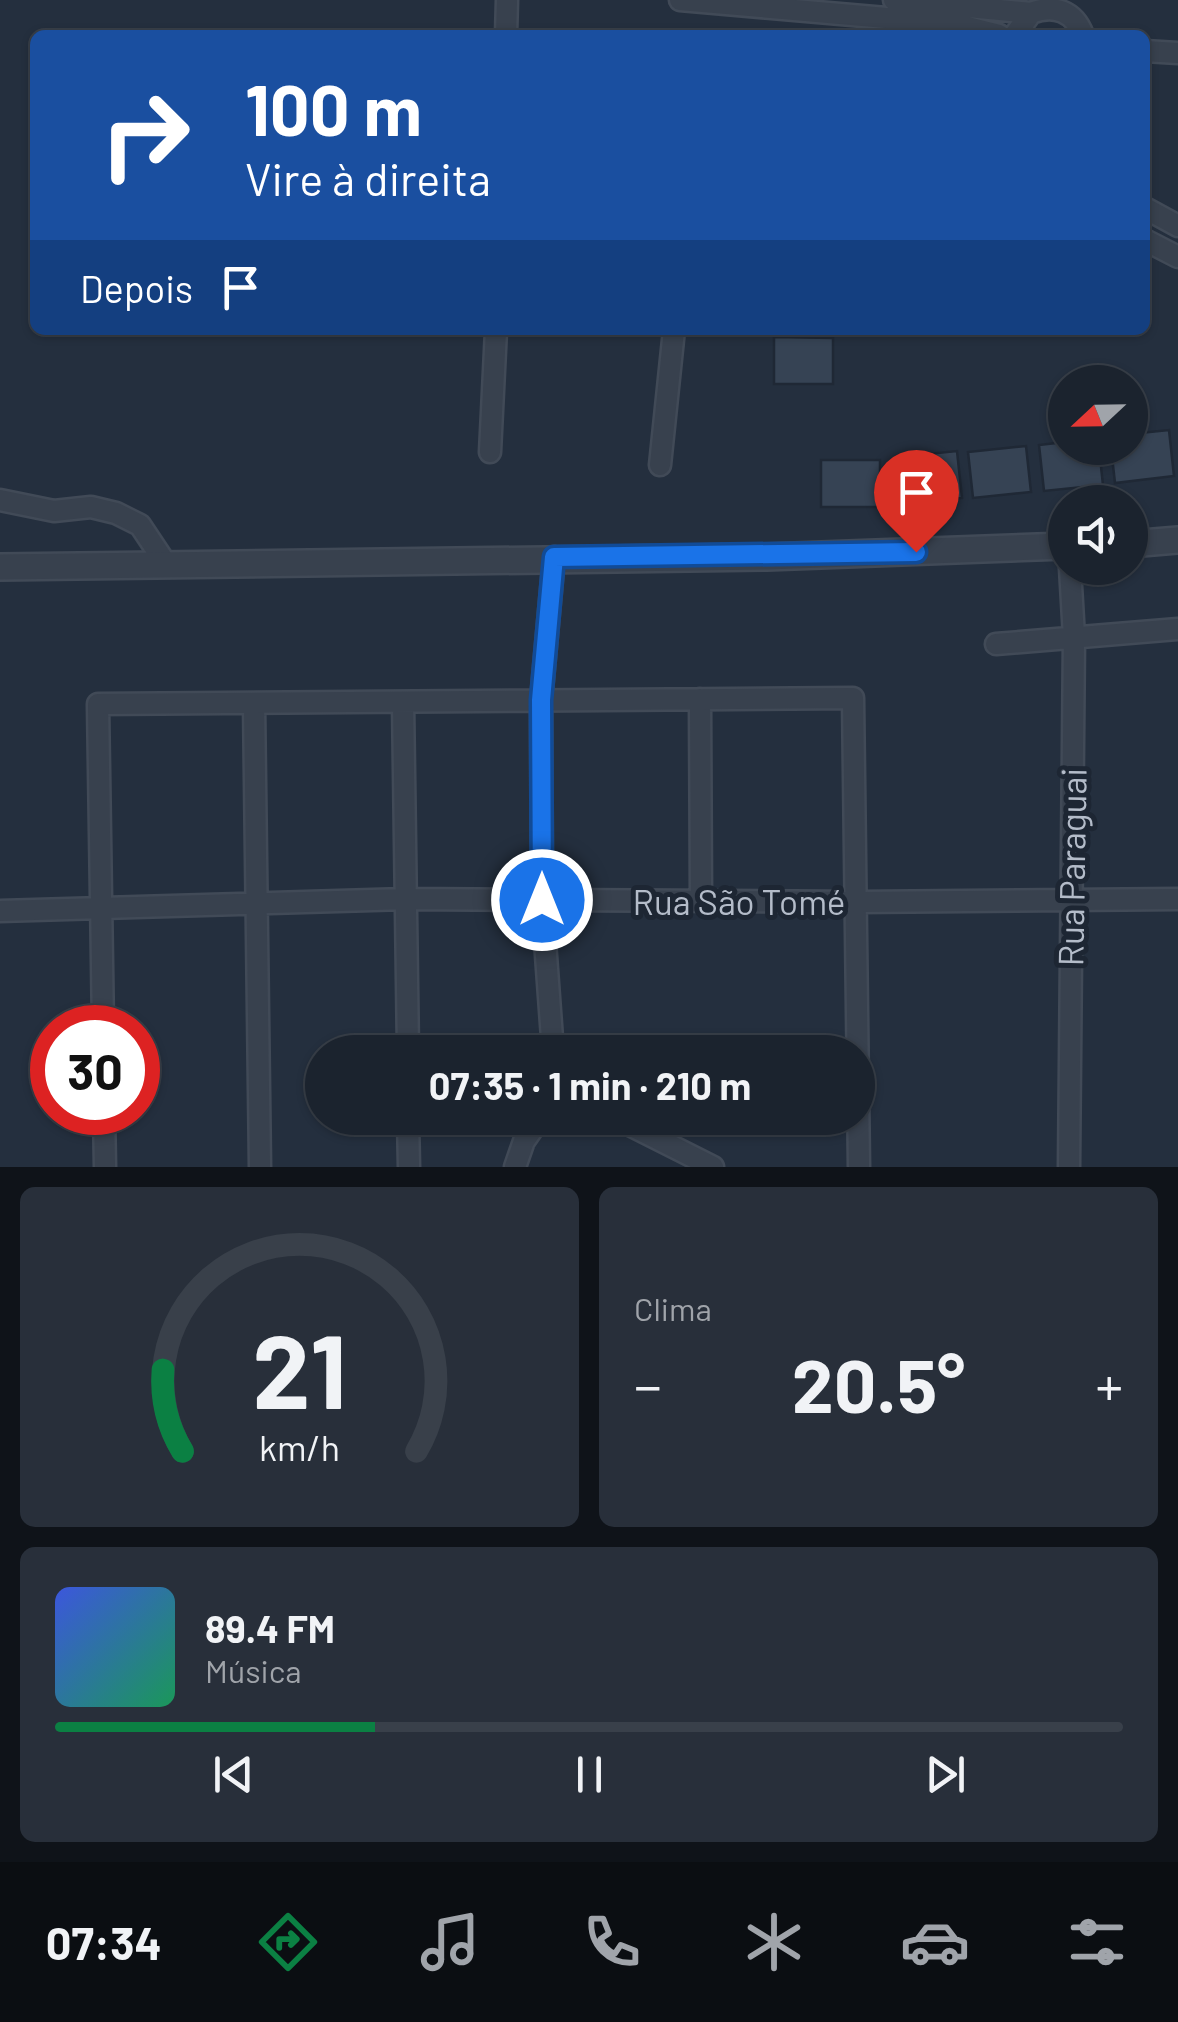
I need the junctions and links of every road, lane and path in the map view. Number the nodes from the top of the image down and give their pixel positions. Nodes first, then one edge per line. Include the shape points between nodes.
1 (506, 0) edge
2 (680, 0) edge
3 (894, 0) edge
4 (1031, 12) junction
5 (1078, 17) edge
6 (506, 30) edge
7 (979, 30) edge
8 (1018, 30) edge
9 (1150, 51) edge
10 (1178, 53) edge
11 (1150, 211) edge
12 (1178, 226) edge
13 (1150, 243) edge
14 (1178, 257) edge
15 (496, 335) edge
16 (673, 335) edge
17 (490, 452) dead end
18 (660, 465) dead end
19 (0, 500) edge
20 (1178, 540) edge
21 (1148, 542) edge
22 (1048, 547) edge
23 (554, 557) junction
24 (166, 564) junction
25 (0, 567) edge
26 (1071, 585) edge
27 (1178, 630) edge
28 (1074, 637) junction
29 (996, 644) dead end
30 (700, 699) junction
31 (541, 700) junction
32 (403, 702) junction
33 (254, 703) junction
34 (406, 899) junction
35 (1178, 899) edge
36 (542, 900) junction
37 (1069, 900) junction
38 (701, 901) junction
39 (859, 902) junction
40 (257, 903) junction
41 (101, 910) junction
42 (0, 911) edge
43 (103, 1005) edge
44 (408, 1035) edge
45 (551, 1035) edge
46 (104, 1135) edge
47 (408, 1135) edge
48 (531, 1135) edge
49 (650, 1135) edge
50 (105, 1167) edge
51 (260, 1167) edge
52 (409, 1167) edge
53 (515, 1167) edge
54 (713, 1167) edge
55 (859, 1167) edge
56 (1070, 1167) edge

1 - 6 street
2 - 7 street
3 - 4 street
4 - 5 street via 1052,8
4 - 8 street
9 - 10 street
11 - 12 street
13 - 14 street
15 - 17 street
16 - 18 street
19 - 24 street via 116,513 140,525
20 - 21 street
22 - 23 street
23 - 24 street
23 - 31 street
24 - 25 street
26 - 28 street, Rua Paraguai
27 - 28 street
28 - 29 street
28 - 37 street, Rua Paraguai
30 - 31 street
30 - 38 street
30 - 39 street via 853,698
31 - 32 street
31 - 36 street
32 - 33 street
32 - 34 street
33 - 40 street
33 - 41 street via 98,704
34 - 36 street, Rua São Tomé
34 - 40 street, Rua São Tomé
34 - 44 street
35 - 37 street, Rua São Tomé
36 - 38 street, Rua São Tomé
36 - 45 street
37 - 39 street, Rua São Tomé
37 - 56 street, Rua Paraguai
38 - 39 street, Rua São Tomé
39 - 55 street
40 - 41 street, Rua São Tomé
40 - 51 street
41 - 42 street, Rua São Tomé
41 - 43 street
46 - 50 street
47 - 52 street
48 - 53 street
49 - 54 street

